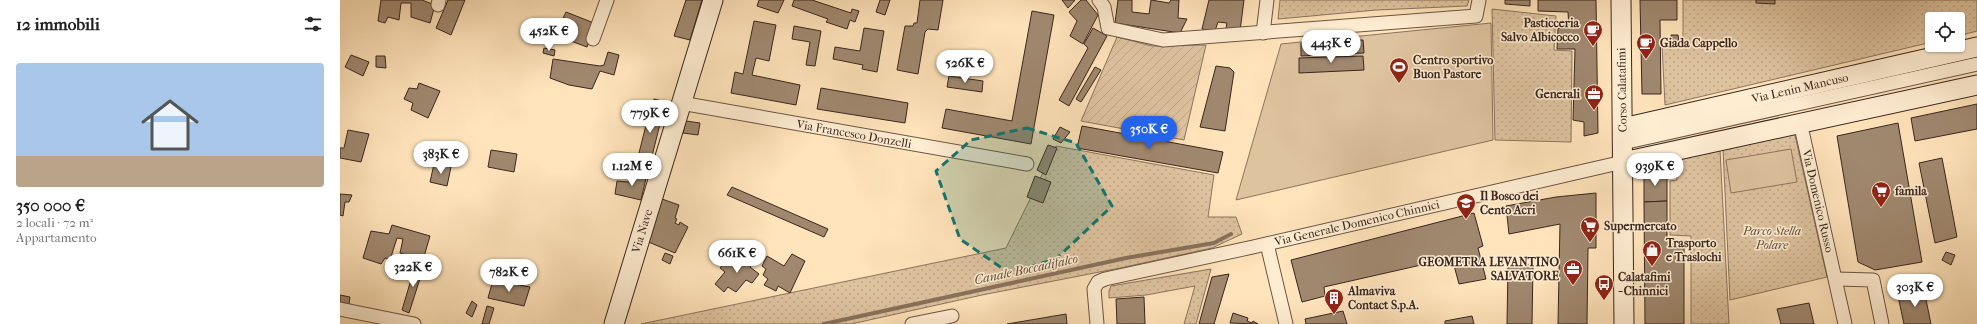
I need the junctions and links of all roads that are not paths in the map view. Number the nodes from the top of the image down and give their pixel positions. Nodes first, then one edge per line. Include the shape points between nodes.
1 (607, 0) edge
2 (713, 0) edge
3 (1267, 0) edge
4 (1479, 0) edge
5 (1621, 0) edge
6 (1103, 2) edge
7 (1263, 33) junction
8 (593, 39) dead end
9 (1977, 47) edge
10 (1977, 64) edge
11 (1977, 85) edge
12 (681, 103) junction
13 (1800, 122) junction
14 (1623, 135) junction
15 (1623, 162) junction
16 (1027, 164) dead end
17 (1268, 244) junction
18 (1836, 279) junction
19 (340, 309) edge
20 (952, 316) dead end
21 (414, 324) edge
22 (614, 324) edge
23 (912, 324) edge
24 (1097, 324) edge
25 (1286, 324) edge
26 (1624, 324) edge
27 (1845, 324) edge
28 (1882, 324) edge

1 - 8 street
2 - 12 street, Via Nave
3 - 7 street
4 - 7 street via 1476,16
5 - 14 street, Corso Calatafimi
6 - 7 street via 1108,28 1163,40
9 - 14 street, Via Lenin Mancuso
10 - 14 street, Via Lenin Mancuso
11 - 13 street
12 - 16 street, Via Francesco Donzelli
12 - 22 street, Via Nave
13 - 15 street
13 - 18 street, Via Domenico Russo
14 - 15 street, Corso Calatafimi
15 - 17 street, Via Generale Domenico Chinnici
15 - 26 street, Corso Calatafimi
17 - 24 street, Via Generale Domenico Chinnici via 1098,282 1094,289
17 - 25 street
18 - 27 street, Via Domenico Russo
18 - 28 street via 1873,280
19 - 21 street
20 - 23 street

